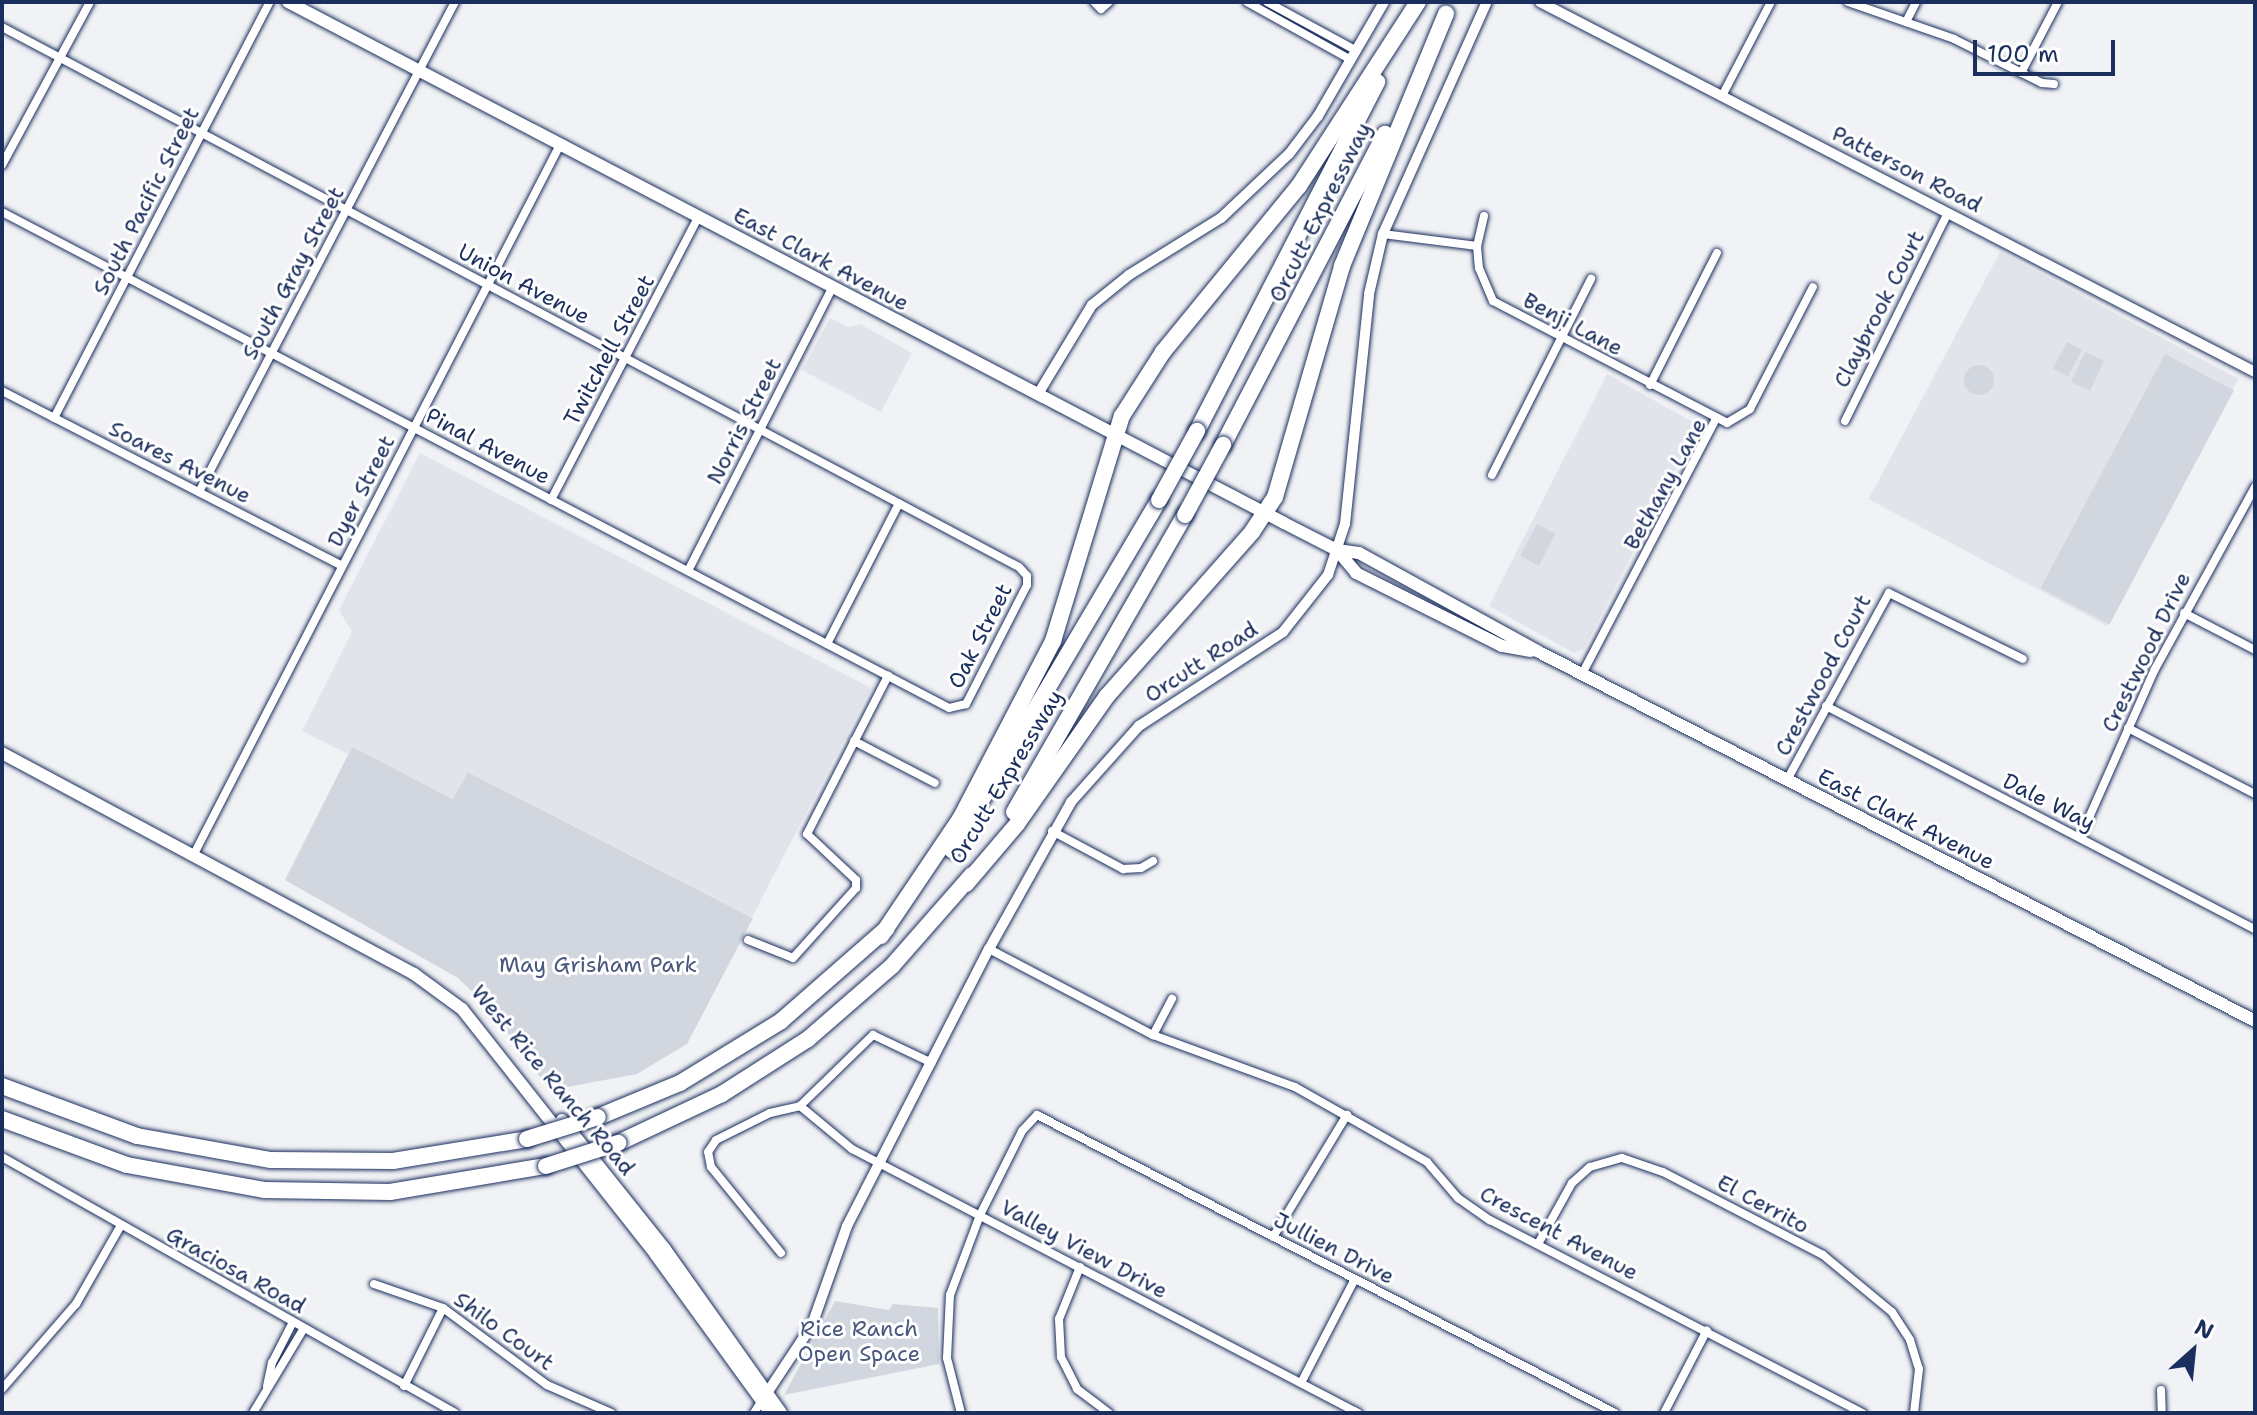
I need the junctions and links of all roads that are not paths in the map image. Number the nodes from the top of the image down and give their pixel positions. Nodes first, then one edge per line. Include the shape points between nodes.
1 (90, 2) edge
2 (270, 2) edge
3 (288, 2) edge
4 (455, 2) edge
5 (1094, 2) edge
6 (1109, 2) edge
7 (1247, 2) edge
8 (1267, 2) edge
9 (1384, 2) edge
10 (1418, 2) edge
11 (1487, 2) edge
12 (1540, 2) edge
13 (1771, 2) edge
14 (1848, 2) edge
15 (1916, 2) edge
16 (2058, 2) edge
17 (1449, 8) edge
18 (1906, 22) junction
19 (2, 27) edge
20 (1354, 56) junction
21 (60, 58) junction
22 (419, 71) junction
23 (2021, 73) junction
24 (2054, 84) dead end
25 (1722, 96) junction
26 (202, 133) junction
27 (560, 145) junction
28 (2, 165) edge
29 (347, 210) junction
30 (2, 212) edge
31 (1948, 213) junction
32 (1484, 216) dead end
33 (698, 218) junction
34 (1383, 234) junction
35 (1477, 246) junction
36 (1717, 253) dead end
37 (127, 277) junction
38 (1591, 279) dead end
39 (487, 285) junction
40 (1813, 287) dead end
41 (832, 288) junction
42 (1561, 339) junction
43 (272, 353) junction
44 (625, 358) junction
45 (2254, 369) edge
46 (1650, 385) junction
47 (2, 391) edge
48 (1038, 394) junction
49 (54, 418) junction
50 (1716, 419) junction
51 (1845, 421) dead end
52 (414, 427) junction
53 (760, 430) junction
54 (1113, 433) junction
55 (1492, 475) dead end
56 (2255, 487) edge
57 (199, 492) junction
58 (551, 500) junction
59 (899, 503) junction
60 (2251, 503) edge
61 (1265, 514) junction
62 (1337, 550) junction
63 (342, 566) junction
64 (688, 571) junction
65 (1027, 576) joint
66 (2184, 613) junction
67 (827, 644) junction
68 (2255, 650) edge
69 (1539, 652) junction
70 (2023, 659) dead end
71 (1582, 674) junction
72 (888, 676) junction
73 (1826, 706) junction
74 (959, 709) joint
75 (2128, 728) junction
76 (854, 741) junction
77 (2, 753) edge
78 (1787, 780) junction
79 (935, 783) dead end
80 (2255, 794) edge
81 (1052, 831) junction
82 (2080, 838) junction
83 (194, 854) junction
84 (1153, 861) dead end
85 (966, 884) junction
86 (2255, 929) edge
87 (881, 936) junction
88 (748, 940) dead end
89 (989, 949) junction
90 (1172, 999) dead end
91 (2255, 1021) edge
92 (1153, 1035) junction
93 (932, 1063) junction
94 (2, 1086) edge
95 (800, 1106) junction
96 (1347, 1115) junction
97 (2, 1119) edge
98 (2, 1157) edge
99 (880, 1163) junction
100 (980, 1215) junction
101 (120, 1227) junction
102 (1273, 1237) junction
103 (1538, 1244) junction
104 (781, 1253) dead end
105 (1080, 1267) junction
106 (1355, 1279) junction
107 (374, 1284) dead end
108 (443, 1308) junction
109 (293, 1322) junction
110 (304, 1328) junction
111 (1707, 1330) junction
112 (1301, 1383) junction
113 (404, 1386) junction
114 (266, 1387) junction
115 (2, 1389) edge
116 (2161, 1390) dead end
117 (764, 1397) junction
118 (448, 1411) edge
119 (253, 1413) edge
120 (611, 1413) edge
121 (754, 1413) edge
122 (771, 1413) edge
123 (781, 1413) edge
124 (961, 1413) edge
125 (1109, 1413) edge
126 (1358, 1413) edge
127 (1615, 1413) edge
128 (1664, 1413) edge
129 (1863, 1413) edge
130 (1914, 1413) edge
131 (2162, 1413) edge

1 - 21 street
2 - 26 street, South Pacific Street
3 - 22 main road, East Clark Avenue
4 - 22 street, South Gray Street
5 - 6 street via 1101,9
7 - 20 street
8 - 20 street
9 - 20 street
10 - 54 highway via 1299,186 1148,372
10 - 87 highway, Orcutt Expressway, bridge via 1159,500 966,831
11 - 34 street, Orcutt Road
12 - 25 street, Patterson Road
13 - 25 street
14 - 18 street
15 - 18 street
16 - 23 street
17 - 61 highway via 1342,266
17 - 85 highway, Orcutt Expressway, bridge via 1185,515 1009,821
18 - 23 street
19 - 21 street, Union Avenue
20 - 48 street via 1305,134 1251,193 1092,305
21 - 26 street, Union Avenue
21 - 28 street
22 - 27 main road, East Clark Avenue
22 - 29 street, South Gray Street
23 - 24 street
25 - 31 street, Patterson Road
26 - 29 street, Union Avenue
26 - 37 street, South Pacific Street
27 - 33 main road, East Clark Avenue
27 - 39 street, Dyer Street
29 - 39 street, Union Avenue
29 - 43 street, South Gray Street
30 - 37 street, Pinal Avenue
31 - 45 street, Patterson Road
31 - 51 street, Claybrook Court
32 - 35 street, Benji Lane
33 - 41 main road, East Clark Avenue
33 - 44 street, Twitchell Street
34 - 35 street
34 - 62 street, Orcutt Road via 1369,294 1345,524
35 - 42 street, Benji Lane via 1483,286 1493,301
36 - 46 street
37 - 43 street, Pinal Avenue
37 - 49 street, South Pacific Street
38 - 42 street
39 - 44 street, Union Avenue
39 - 52 street, Dyer Street
40 - 50 street, Bethany Lane via 1744,417 1727,423
41 - 48 main road, East Clark Avenue
41 - 53 street, Norris Street
42 - 46 street, Benji Lane
42 - 55 street
43 - 52 street, Pinal Avenue
43 - 57 street, South Gray Street
44 - 53 street, Union Avenue
44 - 58 street, Twitchell Street
46 - 50 street, Benji Lane
47 - 49 street, Soares Avenue
48 - 54 main road, East Clark Avenue
49 - 57 street, Soares Avenue
50 - 71 street, Bethany Lane
52 - 58 street, Pinal Avenue
52 - 63 street, Dyer Street
53 - 59 street, Union Avenue
53 - 64 street, Norris Street
54 - 61 main road, East Clark Avenue
54 - 87 highway via 1053,641 960,819
56 - 60 street, Crestwood Drive
57 - 63 street, Soares Avenue
58 - 64 street, Pinal Avenue
59 - 65 street, Union Avenue
59 - 67 street
60 - 66 street, Crestwood Drive
61 - 62 main road, East Clark Avenue
61 - 85 highway via 1107,696 1017,824
62 - 69 main road, East Clark Avenue via 1359,553
62 - 69 main road, East Clark Avenue via 1368,579 1502,646
62 - 81 street, Orcutt Road via 1328,575 1283,632 1139,726 1086,782
63 - 83 street, Dyer Street
64 - 67 street, Pinal Avenue
65 - 74 street, Oak Street via 1015,610
66 - 68 street
66 - 75 street, Crestwood Drive
67 - 72 street, Pinal Avenue
69 - 71 main road, East Clark Avenue
70 - 73 street, Crestwood Court via 1889,593
71 - 78 main road, East Clark Avenue
72 - 74 street, Pinal Avenue
72 - 76 street
73 - 78 street, Crestwood Court
73 - 82 street, Dale Way
75 - 80 street
75 - 82 street, Crestwood Drive
76 - 79 street
76 - 88 street via 807,834 856,880 856,888 793,958
77 - 83 main road, West Rice Ranch Road
78 - 91 main road, East Clark Avenue
81 - 84 street via 1123,869
81 - 89 street, Orcutt Road
82 - 86 street, Dale Way
83 - 117 main road, West Rice Ranch Road via 414,974 462,1009
85 - 97 highway, Orcutt Expressway, bridge via 892,966 808,1039 722,1094 618,1143 546,1166 390,1192 264,1190 127,1165
87 - 94 highway, Orcutt Expressway, bridge via 792,1013 722,1059 598,1117 527,1139 393,1161 271,1160 137,1136
89 - 92 street, Crescent Avenue
89 - 93 street, Orcutt Road
90 - 92 street
92 - 96 street, Crescent Avenue via 1295,1087
93 - 95 street via 873,1035
93 - 99 street, Orcutt Road
95 - 99 street, Valley View Drive via 852,1149
95 - 104 street via 744,1124 716,1140 708,1152 711,1167
96 - 102 street
96 - 103 street, Crescent Avenue via 1427,1162 1458,1198 1490,1220
98 - 101 street, Graciosa Road
99 - 100 street, Valley View Drive
99 - 117 street, Orcutt Road via 839,1243 812,1325
100 - 102 street, Jullien Drive via 1022,1131 1037,1115
100 - 105 street, Valley View Drive
100 - 124 street via 957,1265 946,1325 949,1374
101 - 109 street, Graciosa Road
101 - 115 street via 76,1304
102 - 106 street, Jullien Drive
103 - 111 street, Crescent Avenue
103 - 130 street, El Cerrito via 1572,1183 1590,1167 1622,1158 1663,1172 1823,1255 1892,1312 1910,1340 1919,1369
105 - 112 street, Valley View Drive
105 - 125 street via 1063,1302 1058,1346 1077,1389
106 - 112 street
106 - 127 street, Jullien Drive
107 - 108 street, Shilo Court
108 - 113 street
108 - 120 street, Shilo Court via 536,1378
109 - 110 street, Graciosa Road
109 - 114 street
110 - 113 street, Graciosa Road
110 - 114 street
111 - 128 street
111 - 129 street, Crescent Avenue
112 - 126 street, Valley View Drive
113 - 118 street, Graciosa Road
114 - 119 street
116 - 131 street
117 - 121 street
117 - 122 main road
117 - 123 main road

